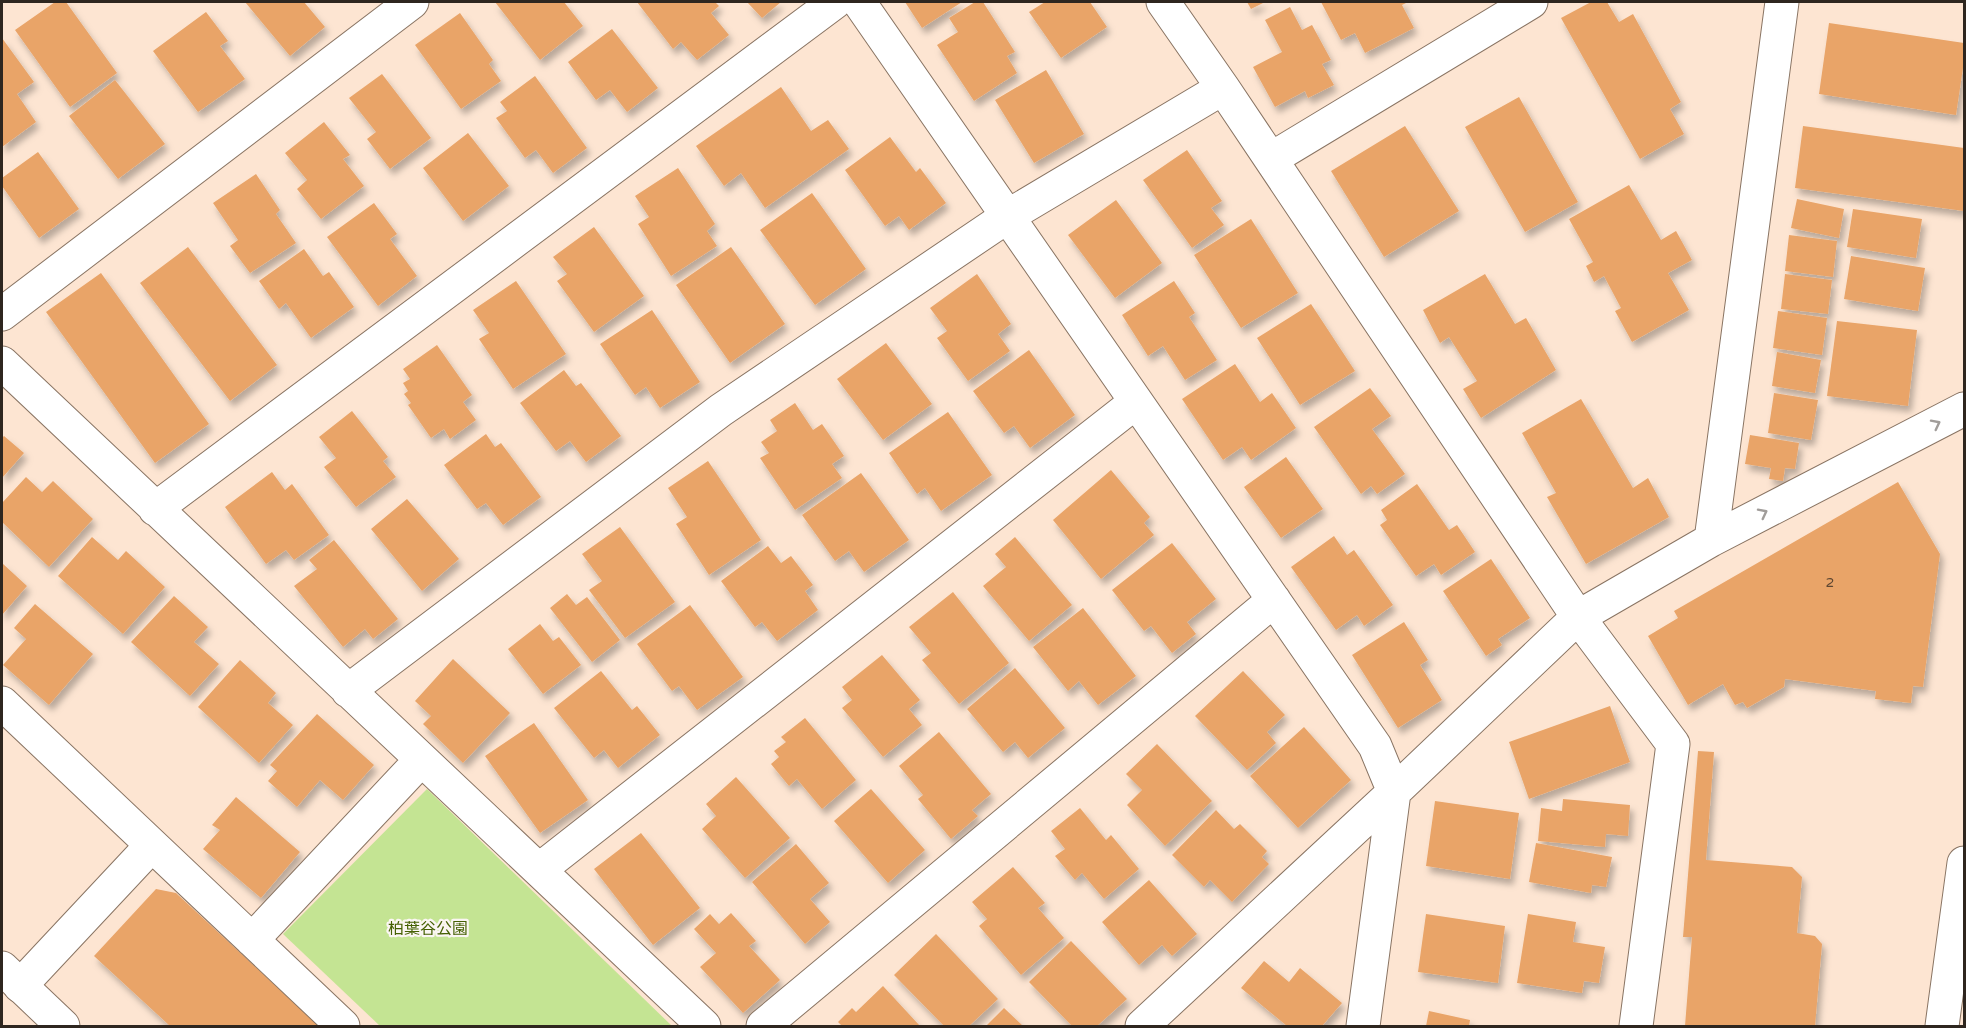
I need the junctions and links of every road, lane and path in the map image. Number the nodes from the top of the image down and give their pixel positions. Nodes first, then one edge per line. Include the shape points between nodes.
1 (412, 2) edge
2 (836, 2) edge
3 (859, 2) edge
4 (1163, 2) edge
5 (1531, 2) edge
6 (1782, 2) edge
7 (1223, 88) junction
8 (1271, 159) junction
9 (1008, 216) junction
10 (2, 314) edge
11 (2, 363) edge
12 (1136, 402) junction
13 (1965, 409) edge
14 (155, 508) junction
15 (1711, 540) junction
16 (1274, 600) junction
17 (1578, 617) junction
18 (348, 691) junction
19 (2, 703) edge
20 (422, 760) junction
21 (1394, 792) junction
22 (152, 845) junction
23 (1965, 863) edge
24 (539, 870) junction
25 (252, 939) junction
26 (11, 977) edge
27 (63, 1026) edge
28 (343, 1026) edge
29 (704, 1026) edge
30 (763, 1026) edge
31 (1142, 1026) edge
32 (1363, 1026) edge
33 (1636, 1026) edge
34 (1942, 1026) edge

1 - 10 street
2 - 14 street
3 - 9 street
4 - 7 street
5 - 8 street
6 - 15 street
7 - 8 street
7 - 9 street
8 - 17 street
9 - 12 street
9 - 18 street via 721,410
11 - 14 street
12 - 16 street
12 - 24 street
15 -> 13 street
14 - 18 street
15 - 17 street
16 - 21 street via 1375,746
16 - 30 street
17 - 21 street
17 - 33 street via 1673,744
18 - 20 street
19 - 22 street
20 - 24 street
20 - 25 street
21 - 31 street
21 - 32 street
22 - 25 street
22 - 26 street
23 - 34 street
24 - 29 street
25 - 28 street
26 - 27 street

